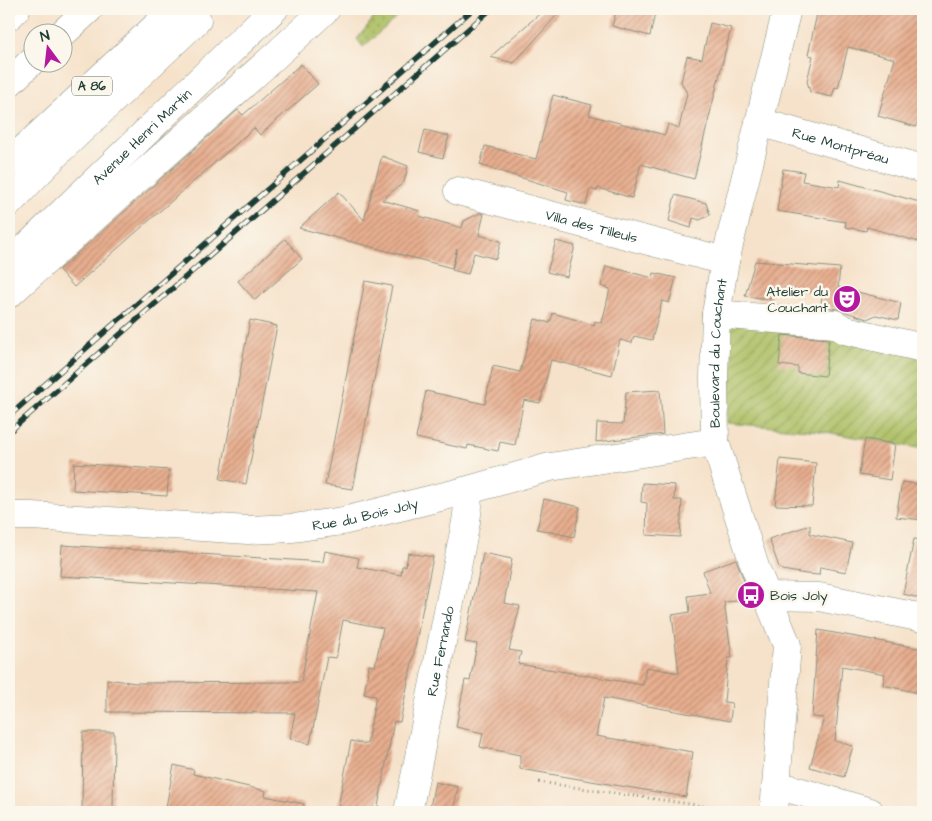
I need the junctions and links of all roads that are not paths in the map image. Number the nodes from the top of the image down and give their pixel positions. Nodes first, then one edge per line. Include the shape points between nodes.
1 (16, 9) edge
2 (89, 9) edge
3 (274, 9) edge
4 (326, 9) edge
5 (788, 9) edge
6 (186, 14) edge
7 (9, 16) edge
8 (72, 25) edge
9 (22, 60) edge
10 (9, 64) edge
11 (22, 71) edge
12 (9, 83) edge
13 (759, 122) junction
14 (9, 163) edge
15 (923, 168) edge
16 (458, 191) dead end
17 (9, 204) edge
18 (725, 261) junction
19 (9, 264) edge
20 (9, 294) edge
21 (716, 314) junction
22 (923, 348) edge
23 (715, 442) junction
24 (465, 491) junction
25 (9, 516) edge
26 (767, 596) junction
27 (923, 618) edge
28 (777, 785) junction
29 (408, 812) edge
30 (774, 812) edge
31 (870, 812) edge

1 - 7 main road
2 - 8 main road
3 - 19 main road, Avenue Henri Martin
4 - 20 main road
5 - 13 main road, Boulevard du Couchant
6 - 14 main road, A 86
6 - 17 main road
9 - 10 main road
11 - 12 main road
13 - 15 main road, Rue Montpréau
13 - 18 main road, Boulevard du Couchant
16 - 18 main road, Villa des Tilleuls
18 - 21 main road, Boulevard du Couchant
21 - 22 main road via 835,324 845,330
21 - 23 main road, Boulevard du Couchant
23 - 24 main road, Rue du Bois Joly via 550,467
23 - 26 main road, Boulevard du Couchant
24 - 25 main road, Rue du Bois Joly via 343,521 293,528 248,530
24 - 29 main road, Rue Fernando via 468,506 466,522
26 - 27 main road via 798,595
26 - 28 main road, Boulevard du Couchant via 787,645
28 - 30 main road, Boulevard du Couchant
28 - 31 main road

